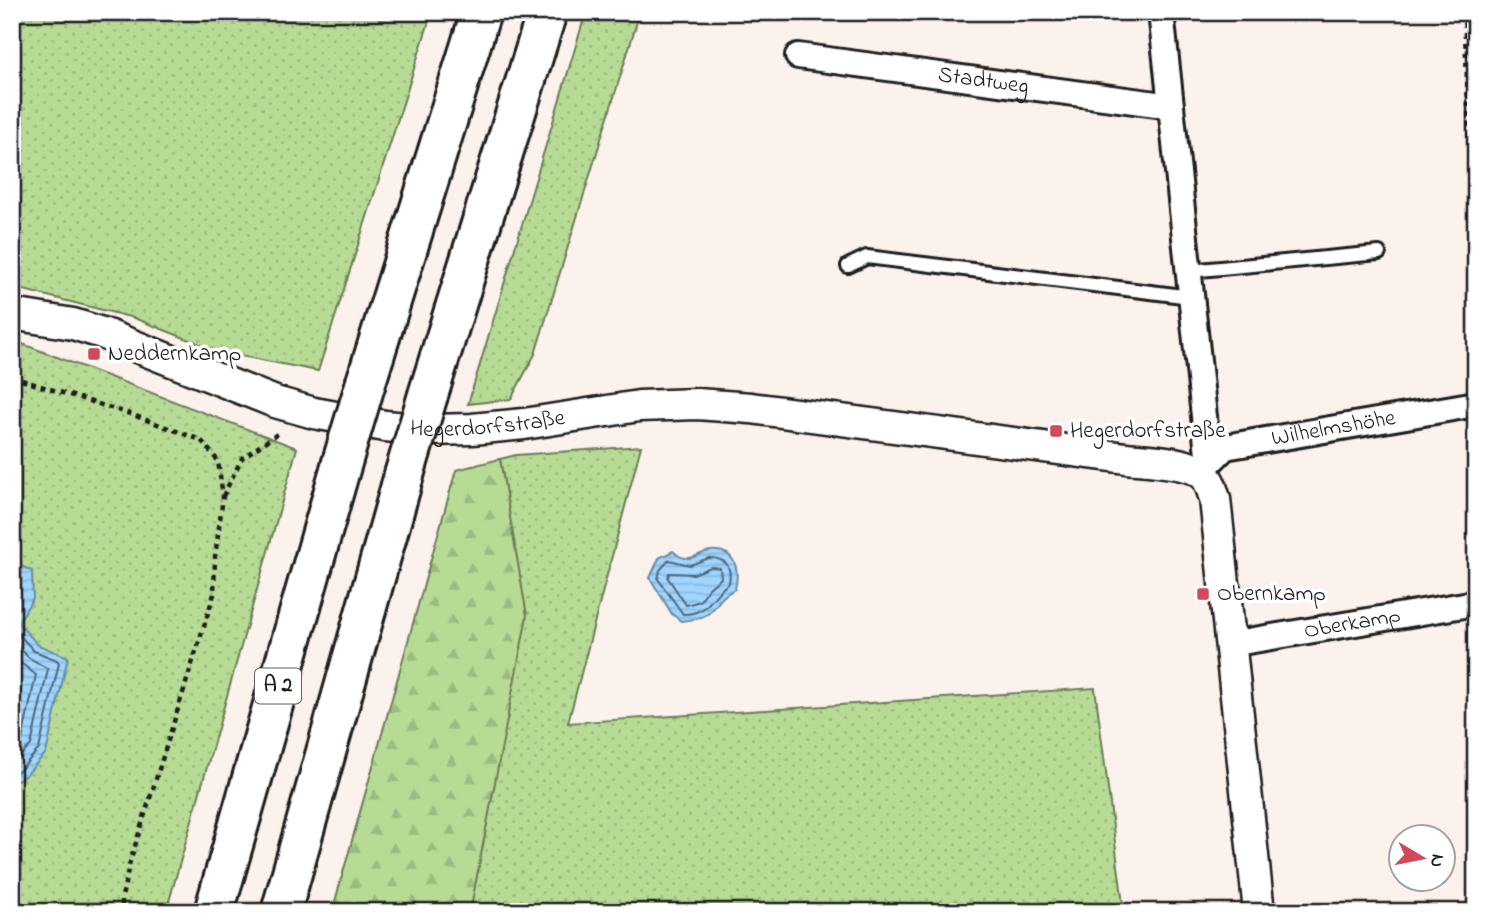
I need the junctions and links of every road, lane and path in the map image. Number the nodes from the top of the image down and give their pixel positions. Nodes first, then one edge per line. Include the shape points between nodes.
1 (481, 12) edge
2 (547, 12) edge
3 (1161, 12) edge
4 (1464, 12) edge
5 (797, 56) dead end
6 (1171, 106) junction
7 (1476, 192) edge
8 (1379, 253) dead end
9 (848, 266) dead end
10 (1189, 271) junction
11 (1191, 297) junction
12 (12, 314) edge
13 (12, 377) edge
14 (1476, 404) edge
15 (314, 412) junction
16 (1200, 472) junction
17 (223, 497) junction
18 (1476, 603) edge
19 (1230, 644) junction
20 (122, 912) edge
21 (214, 912) edge
22 (281, 912) edge
23 (1259, 912) edge

1 - 21 highway, A 2, bridge via 342,459
2 - 22 highway, bridge via 404,475
3 - 6 street
4 - 7 path via 1472,192
5 - 6 street, Stadtweg
6 - 10 street
8 - 10 lane
9 - 11 lane via 867,257
10 - 11 street
11 - 16 street via 1208,454
12 - 15 street, Hegerdorfstraße via 102,333 232,386
13 - 17 path via 201,440 218,461
14 - 16 street, Wilhelmshöhe via 1225,447
15 - 16 street, Hegerdorfstraße via 429,430 524,424 639,406 724,405 1138,459
15 - 17 path via 242,458
16 - 19 street via 1215,499
17 - 20 path via 214,594 130,865
18 - 19 street, Oberkamp
19 - 23 street

